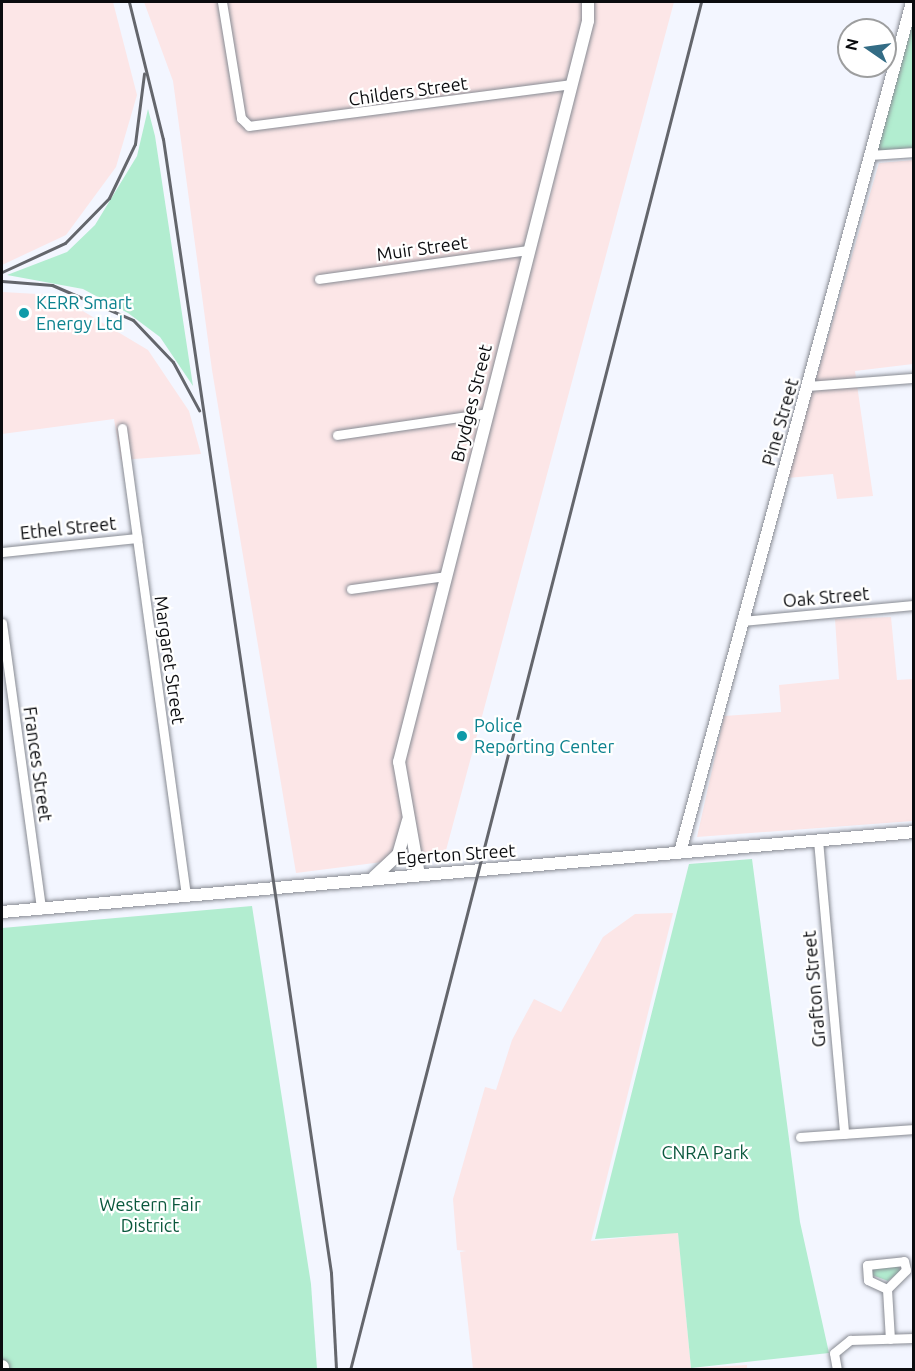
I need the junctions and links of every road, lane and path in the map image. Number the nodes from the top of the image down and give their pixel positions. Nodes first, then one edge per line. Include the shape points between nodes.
1 (222, 2) edge
2 (588, 2) edge
3 (912, 2) edge
4 (572, 84) junction
5 (914, 152) edge
6 (871, 156) junction
7 (529, 250) junction
8 (320, 279) dead end
9 (914, 378) edge
10 (809, 386) junction
11 (488, 413) junction
12 (122, 428) dead end
13 (337, 435) dead end
14 (137, 538) junction
15 (2, 552) edge
16 (446, 576) junction
17 (351, 589) dead end
18 (914, 605) edge
19 (741, 621) junction
20 (2, 624) edge
21 (410, 814) junction
22 (914, 832) edge
23 (818, 840) junction
24 (680, 852) junction
25 (419, 875) junction
26 (370, 879) junction
27 (186, 896) junction
28 (41, 909) junction
29 (2, 912) edge
30 (914, 1129) edge
31 (844, 1134) junction
32 (800, 1137) dead end
33 (887, 1289) dead end
34 (914, 1338) edge
35 (890, 1339) junction
36 (837, 1370) edge

1 - 4 street, Childers Street via 241,118 249,126
2 - 4 street, Brydges Street
3 - 6 street, Pine Street
4 - 7 street, Brydges Street
5 - 6 street
6 - 10 street, Pine Street
7 - 8 street, Muir Street
7 - 11 street, Brydges Street
9 - 10 street
10 - 19 street, Pine Street
11 - 13 street
11 - 16 street, Brydges Street
12 - 14 street, Margaret Street
14 - 15 street, Ethel Street
14 - 27 street, Margaret Street
16 - 17 street
16 - 21 street, Brydges Street via 399,762
18 - 19 street, Oak Street
19 - 24 street, Pine Street
20 - 28 street, Frances Street
21 - 25 street, Brydges Street
21 - 26 street via 398,855
22 - 23 street, Egerton Street
23 - 24 street, Egerton Street
23 - 31 street, Grafton Street
24 - 25 street, Egerton Street
25 - 26 street, Egerton Street
26 - 27 street, Egerton Street
27 - 28 street, Egerton Street
28 - 29 street, Egerton Street
30 - 31 street
31 - 32 street
33 - 35 street
34 - 35 street
35 - 36 street via 839,1345 834,1353

